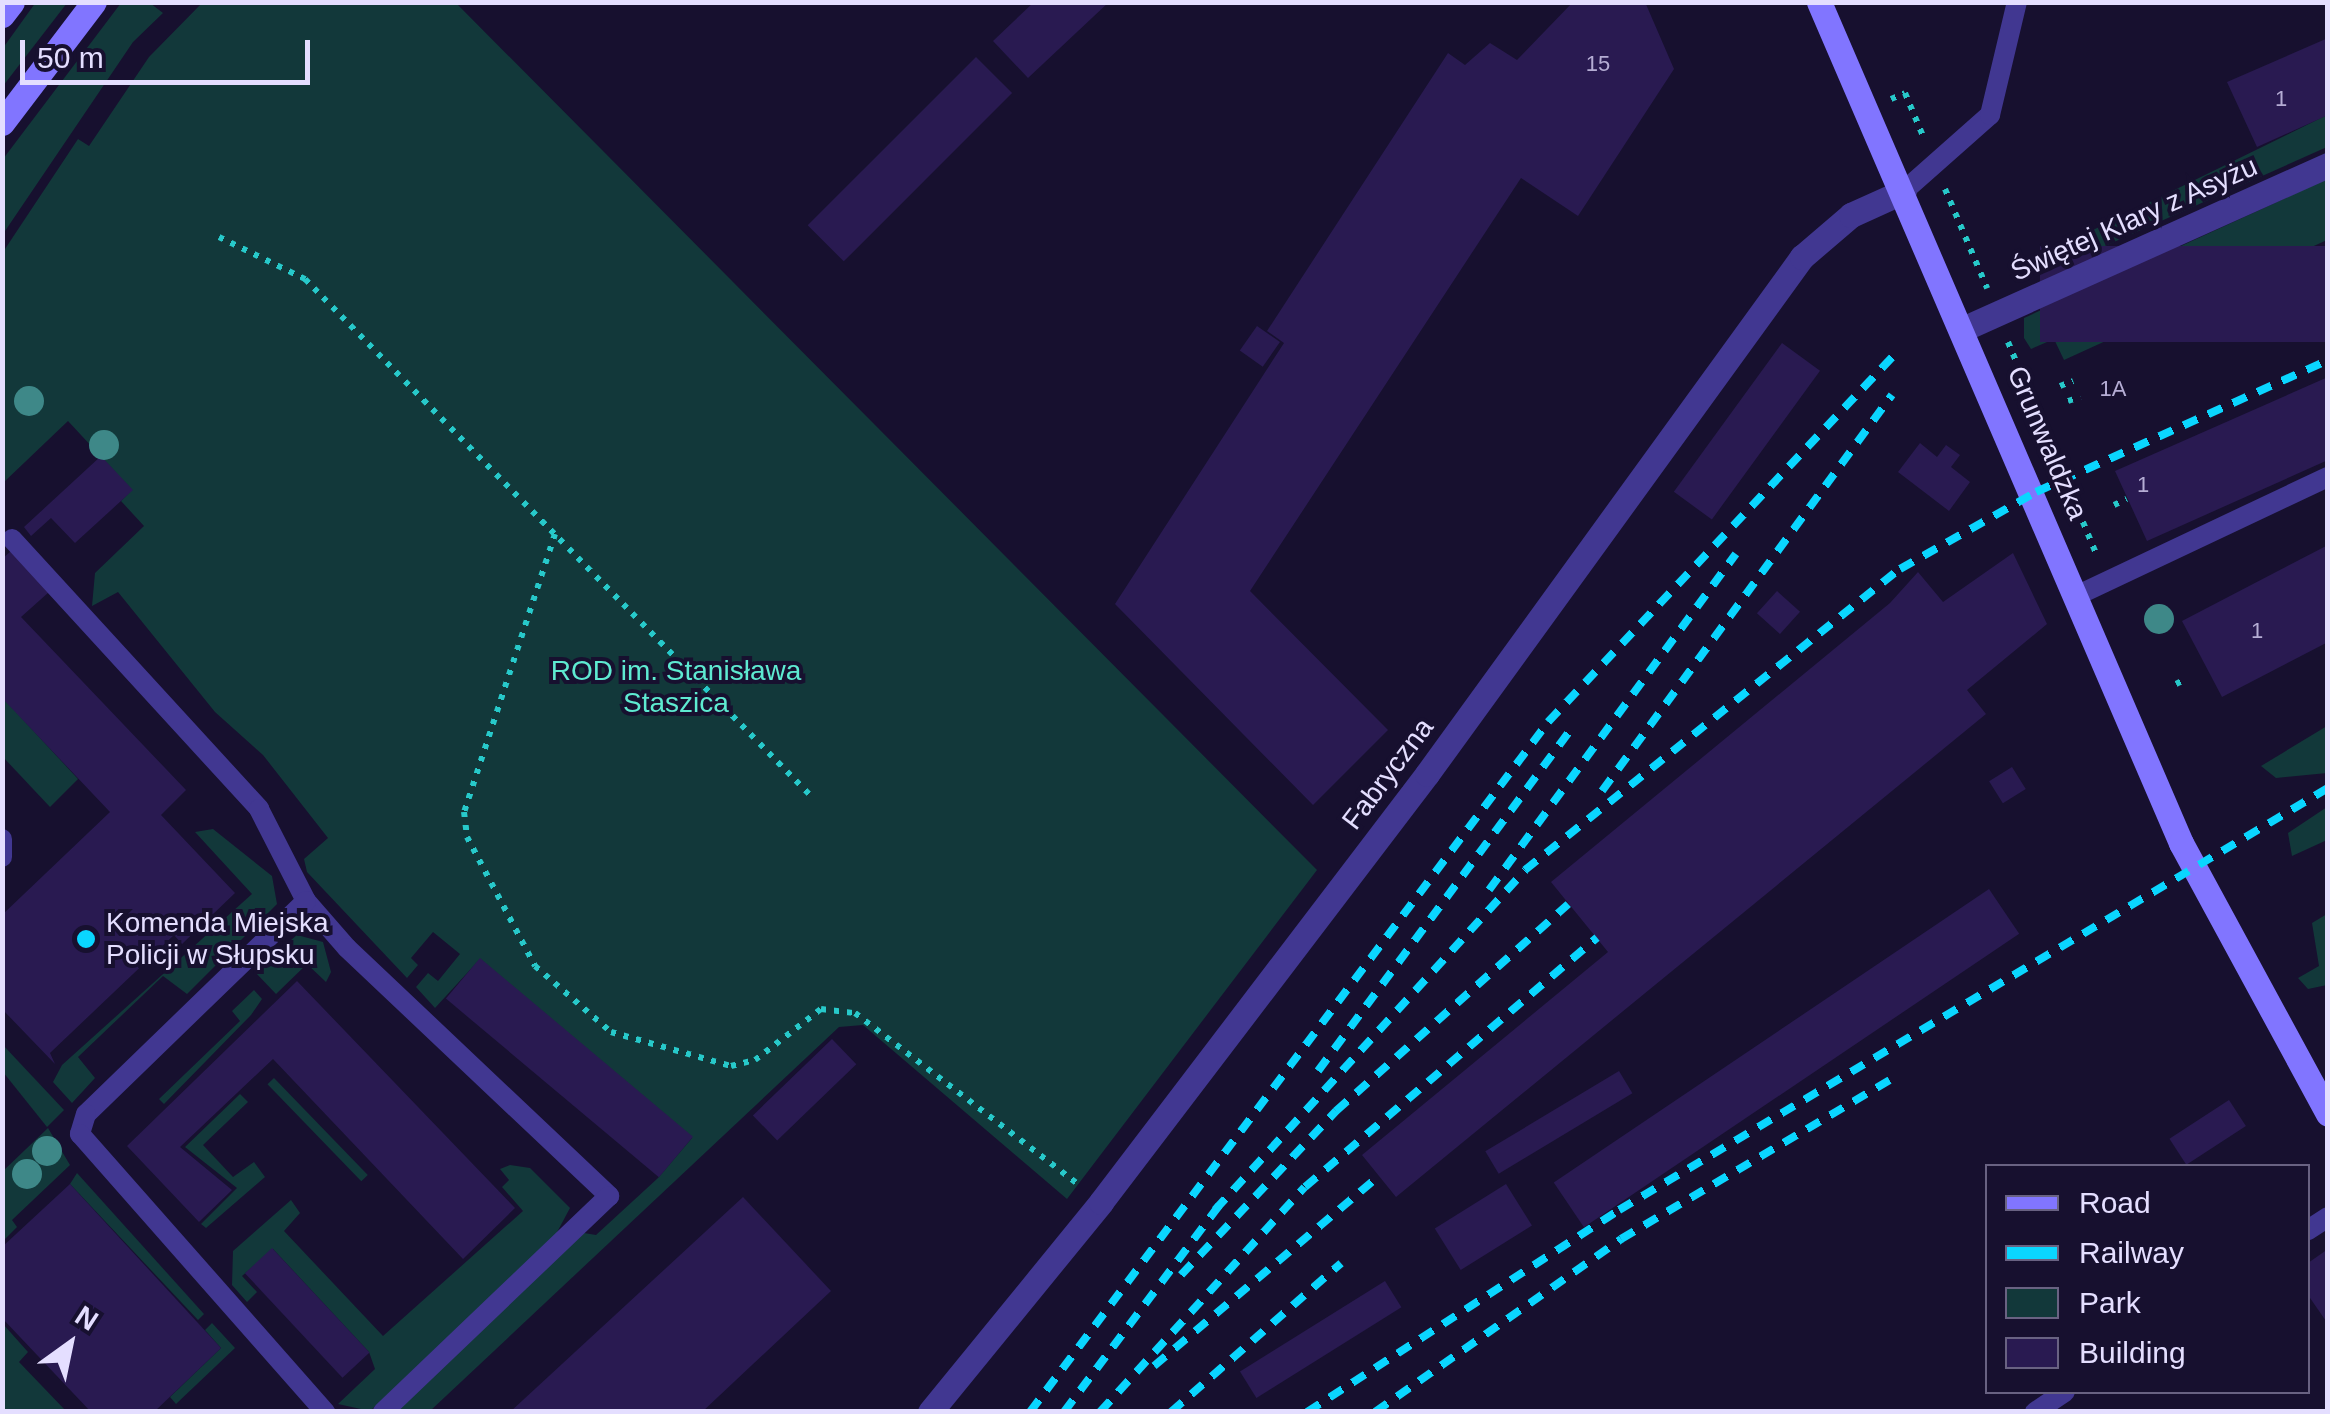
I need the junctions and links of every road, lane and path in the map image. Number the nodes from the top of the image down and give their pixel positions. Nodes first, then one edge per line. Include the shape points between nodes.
1 (12, 2) edge
2 (94, 2) edge
3 (1820, 2) edge
4 (2017, 2) edge
5 (2, 15) edge
6 (1899, 96) dead end
7 (1917, 122) dead end
8 (2, 124) edge
9 (2328, 164) edge
10 (1904, 191) junction
11 (1949, 199) dead end
12 (218, 237) dead end
13 (1983, 280) dead end
14 (1965, 328) junction
15 (2011, 347) dead end
16 (2072, 381) dead end
17 (2060, 386) dead end
18 (2080, 396) dead end
19 (2068, 401) dead end
20 (2328, 477) edge
21 (2127, 499) dead end
22 (2114, 504) dead end
23 (554, 534) junction
24 (12, 539) dead end
25 (2095, 551) dead end
26 (2078, 595) junction
27 (2186, 679) dead end
28 (2176, 684) dead end
29 (810, 795) dead end
30 (2, 839) edge
31 (2, 858) edge
32 (306, 902) junction
33 (2328, 1114) edge
34 (1102, 1202) junction
35 (2062, 1394) edge
36 (325, 1412) edge
37 (382, 1412) edge
38 (930, 1412) edge
39 (2035, 1412) edge

1 - 5 street
2 - 8 street
3 - 10 street, Grunwaldzka
4 - 10 lane via 1990,116
6 - 7 path via 1905,92
9 - 14 street, Świętej Klary z Asyżu
10 - 14 street, Grunwaldzka
10 - 34 street, Fabryczna via 1850,216 1802,257 1427,774
11 - 13 path
12 - 23 path via 304,279
14 - 26 street, Grunwaldzka
15 - 25 path
16 - 17 path
18 - 19 path
20 - 26 lane
21 - 22 path
23 - 29 path
23 - 34 path via 464,812 467,837 534,966 611,1032 731,1066 755,1060 822,1010 854,1013
24 - 32 lane via 258,809
26 - 33 street, Grunwaldzka via 2212,910
27 - 28 path
30 - 31 lane
32 - 36 lane via 86,1114 80,1129
32 - 37 lane via 609,1196
34 - 38 street, Fabryczna
35 - 39 lane

